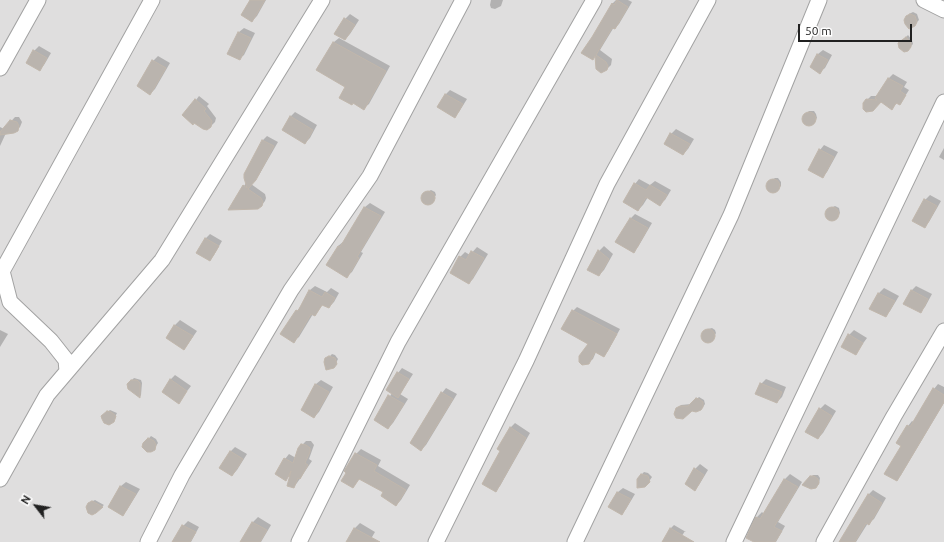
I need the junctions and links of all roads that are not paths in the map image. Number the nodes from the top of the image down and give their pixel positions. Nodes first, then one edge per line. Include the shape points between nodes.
1 (38, 0) edge
2 (152, 0) edge
3 (322, 0) edge
4 (463, 0) edge
5 (594, 0) edge
6 (708, 0) edge
7 (819, 0) edge
8 (924, 0) edge
9 (944, 10) edge
10 (0, 68) edge
11 (944, 102) edge
12 (1, 273) edge
13 (944, 331) edge
14 (67, 371) junction
15 (0, 479) edge
16 (148, 542) edge
17 (299, 542) edge
18 (436, 542) edge
19 (575, 542) edge
20 (734, 542) edge
21 (824, 542) edge

1 - 10 street
2 - 12 street
3 - 14 street via 162,260
4 - 16 street via 370,176 291,290 182,475
5 - 17 street via 398,342
6 - 18 street via 607,184 526,361
7 - 19 street via 731,215
8 - 9 street
11 - 20 street
12 - 14 street via 10,302 51,341 66,360
13 - 21 street
14 - 15 street via 47,395

